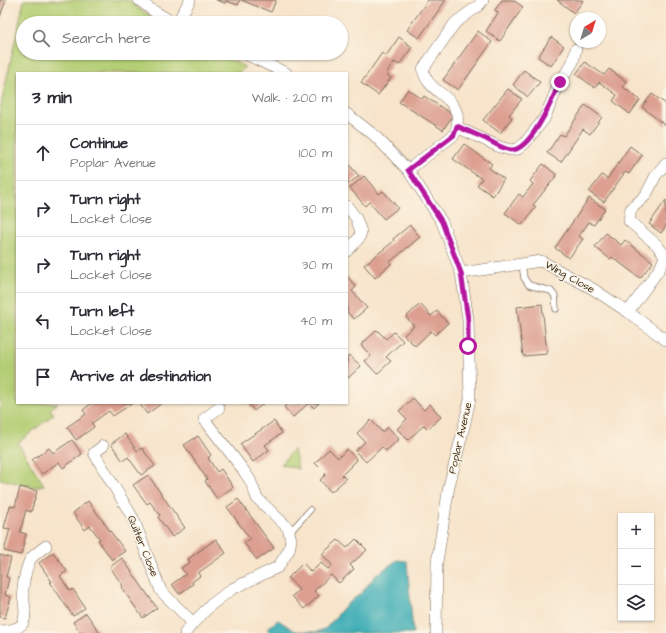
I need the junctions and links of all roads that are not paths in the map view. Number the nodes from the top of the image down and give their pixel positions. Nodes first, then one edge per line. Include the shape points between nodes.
1 (139, 0) edge
2 (190, 0) edge
3 (483, 0) edge
4 (162, 16) edge
5 (181, 16) edge
6 (576, 49) dead end
7 (258, 60) edge
8 (284, 72) edge
9 (348, 115) edge
10 (457, 126) junction
11 (666, 163) edge
12 (408, 170) junction
13 (348, 207) edge
14 (348, 250) edge
15 (665, 257) edge
16 (522, 264) junction
17 (461, 273) junction
18 (556, 309) dead end
19 (628, 312) junction
20 (666, 340) edge
21 (219, 408) dead end
22 (103, 446) dead end
23 (310, 510) dead end
24 (289, 533) junction
25 (46, 546) dead end
26 (193, 623) junction
27 (0, 631) edge
28 (186, 633) edge
29 (436, 633) edge

1 - 4 street
2 - 5 street
3 - 10 street via 455,23 423,69 430,85 449,101 456,112
6 - 10 street via 573,62 560,82 544,119 518,149 500,147
7 - 8 street
9 - 12 street, Poplar Avenue via 374,135
10 - 12 street via 454,135
11 - 15 street via 646,194 631,209 629,221 657,245
12 - 17 street, Poplar Avenue via 442,222
13 - 14 street via 356,218 361,232
15 - 19 street
16 - 17 street, Wing Close
16 - 18 lane via 524,278 529,285 551,291 555,296
16 - 19 street, Wing Close via 541,261 593,289
17 - 29 street, Poplar Avenue via 468,319 470,399 449,486 437,562
19 - 20 street, Wing Close
21 - 24 street via 204,419 250,480 257,498 288,528
22 - 26 street, Quilter Close via 94,453 133,518 161,591
23 - 24 lane
24 - 26 street via 289,550 278,567 232,589
25 - 27 street via 30,560 23,589 23,622 19,627
26 - 28 street

